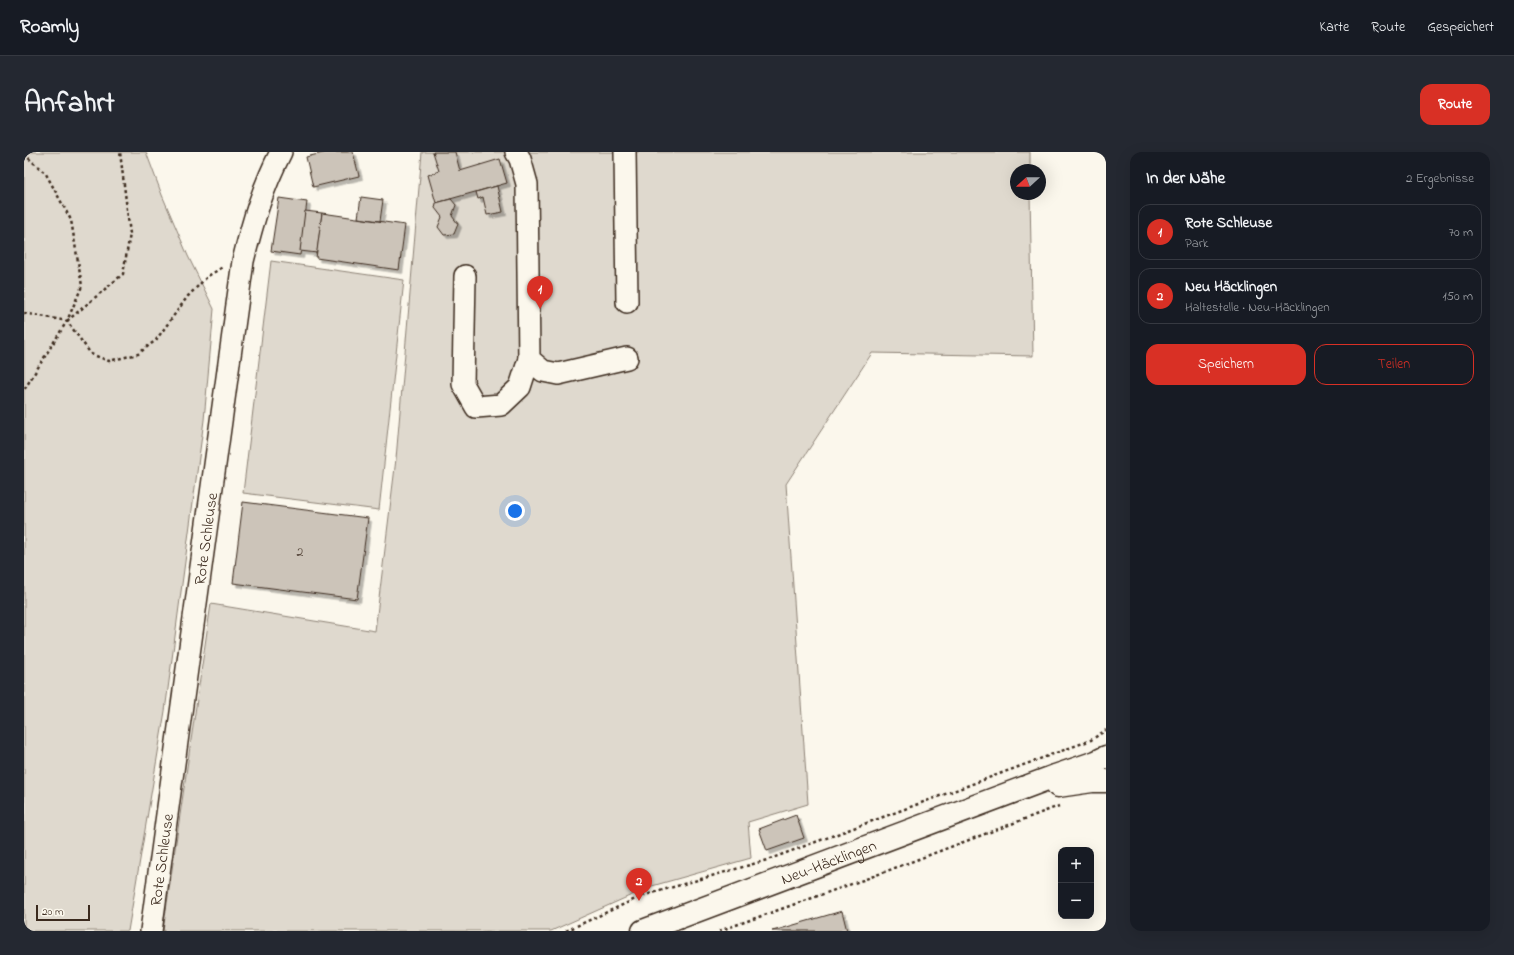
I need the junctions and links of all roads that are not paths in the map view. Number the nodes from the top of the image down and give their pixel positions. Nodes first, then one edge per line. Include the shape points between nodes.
1 (281, 152) edge
2 (516, 152) edge
3 (625, 152) edge
4 (465, 276) dead end
5 (627, 302) dead end
6 (627, 358) dead end
7 (529, 359) junction
8 (1106, 757) edge
9 (1106, 781) edge
10 (1015, 792) junction
11 (151, 931) edge
12 (643, 931) edge

1 - 11 street, Rote Schleuse via 264,186 243,261
2 - 7 street via 526,184
3 - 5 street
4 - 7 street via 463,384 476,407 501,405 520,387
6 - 7 street via 558,374 543,371
8 - 10 main road, Neu-Häcklingen
9 - 10 main road, Neu-Häcklingen
10 - 12 main road, Neu-Häcklingen

